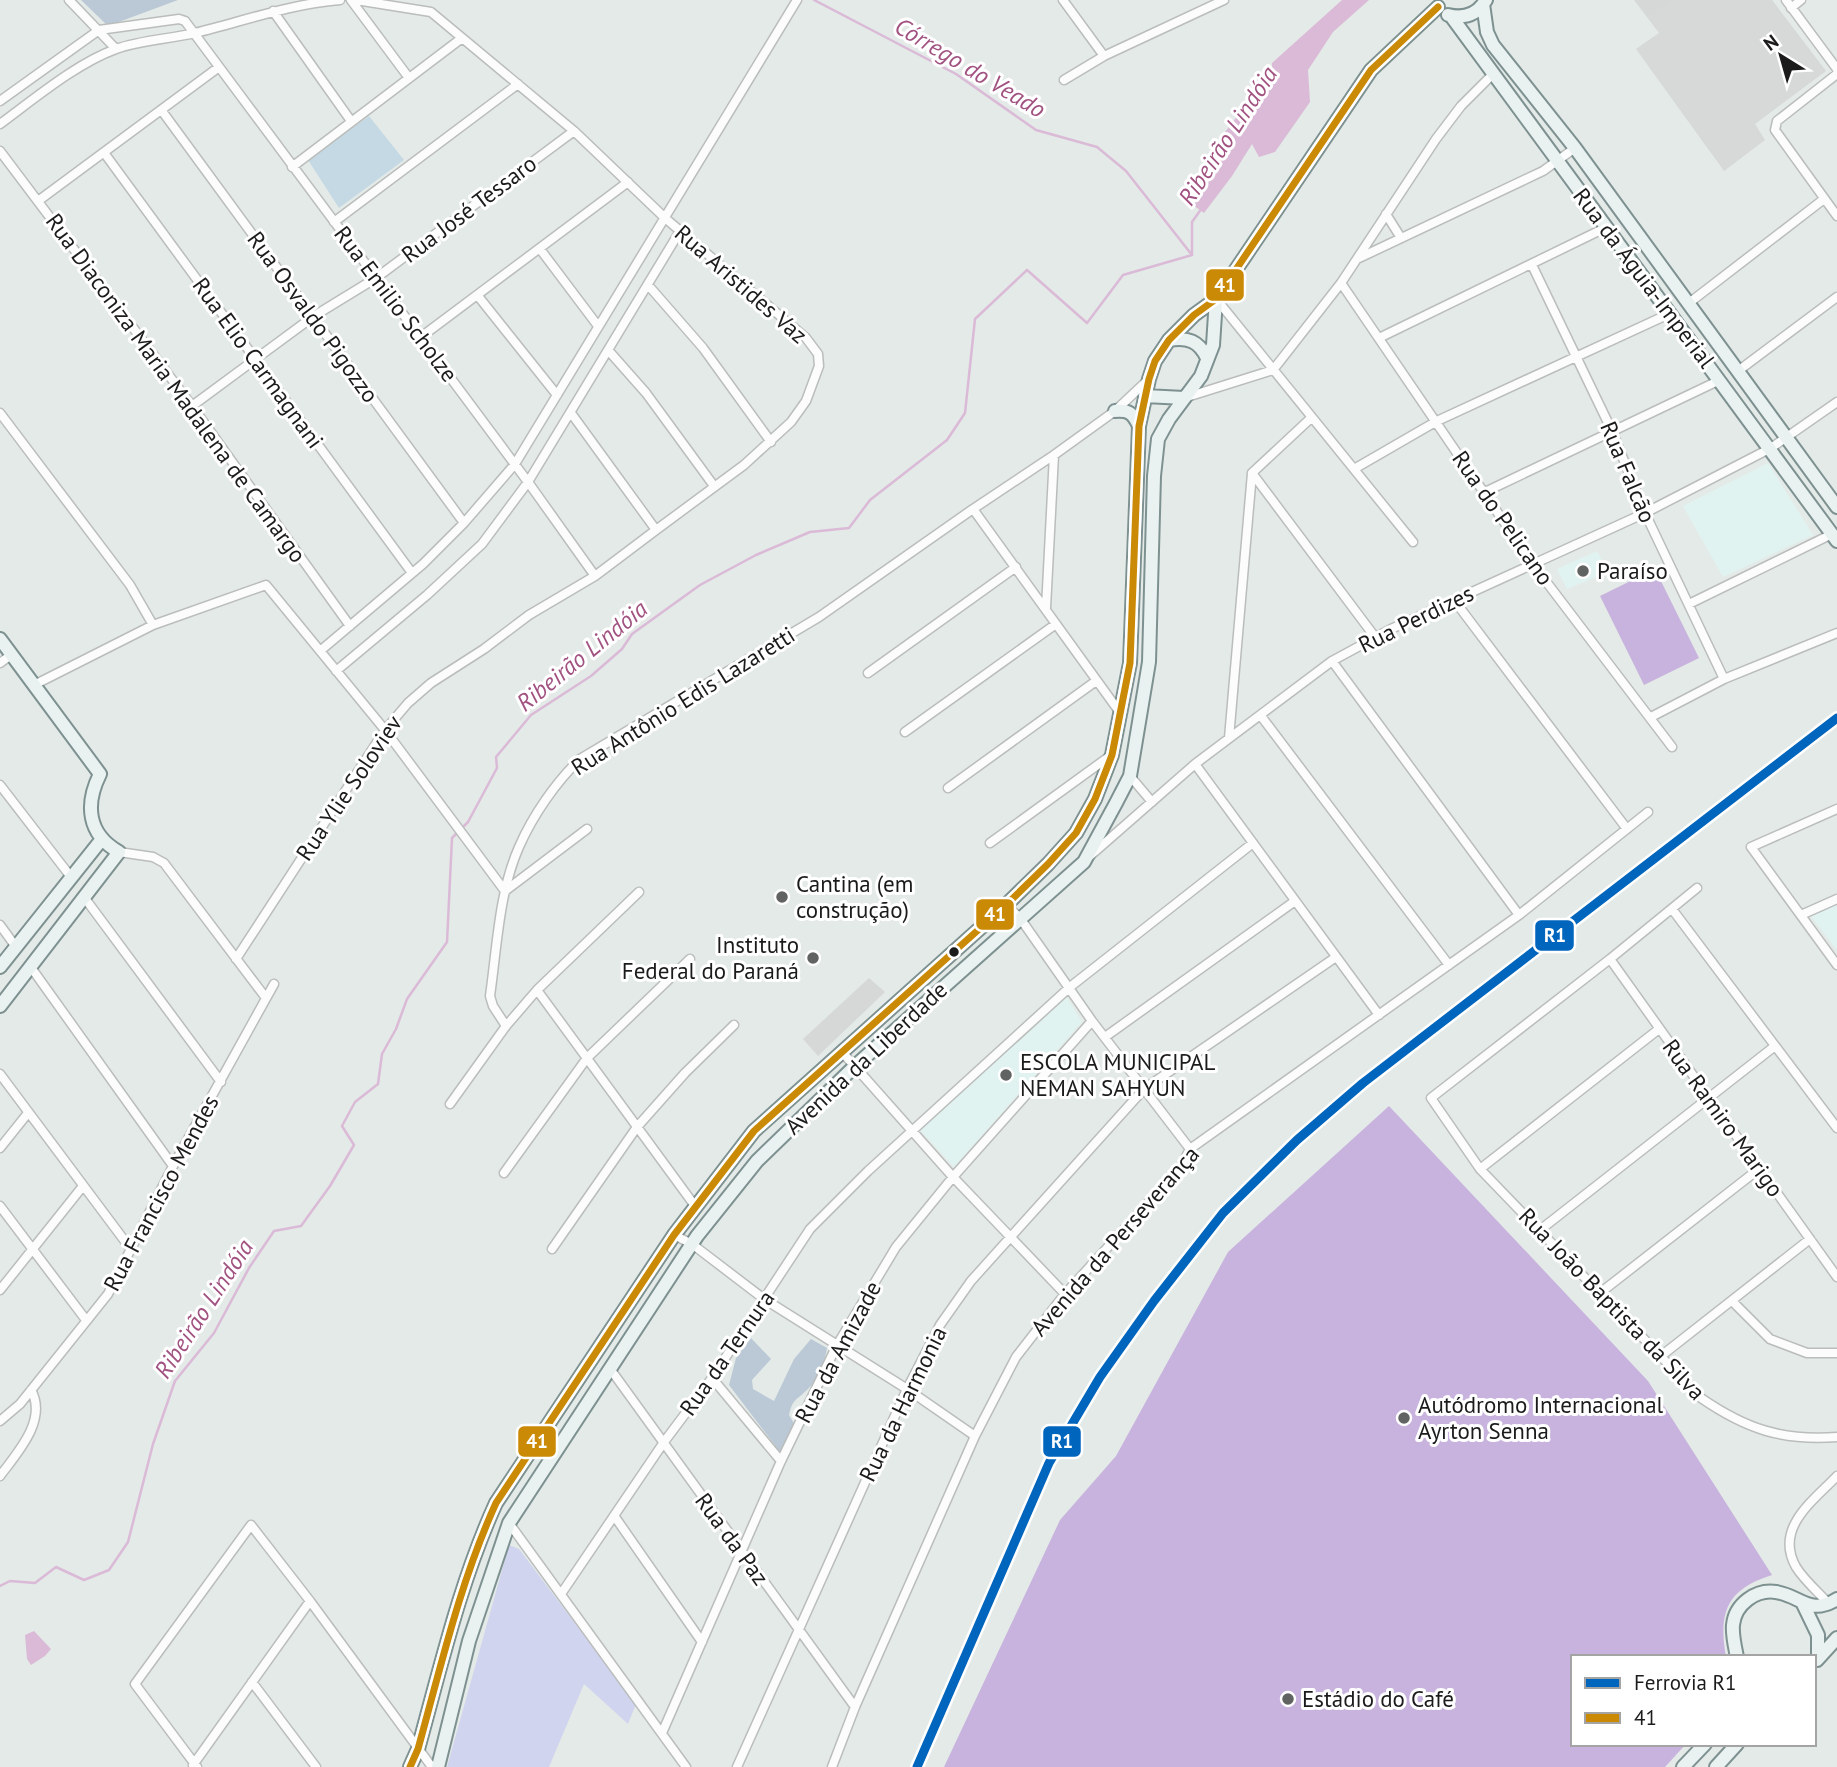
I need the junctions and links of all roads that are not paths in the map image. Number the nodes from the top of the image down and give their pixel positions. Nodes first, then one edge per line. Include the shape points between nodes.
1 (69, 0) edge
2 (340, 0) edge
3 (354, 0) edge
4 (797, 0) edge
5 (1063, 0) edge
6 (1224, 0) edge
7 (1786, 0) edge
8 (1801, 0) edge
9 (1485, 2) edge
10 (1436, 4) edge
11 (1791, 8) junction
12 (273, 11) junction
13 (1451, 16) junction
14 (99, 30) junction
15 (195, 33) junction
16 (462, 38) junction
17 (116, 48) junction
18 (1104, 57) junction
19 (219, 67) junction
20 (1837, 72) edge
21 (1492, 75) junction
22 (409, 78) junction
23 (1064, 80) dead end
24 (518, 84) junction
25 (0, 101) edge
26 (162, 111) junction
27 (351, 121) junction
28 (0, 124) edge
29 (574, 131) junction
30 (1575, 148) junction
31 (0, 151) edge
32 (105, 154) junction
33 (1557, 162) junction
34 (292, 167) junction
35 (628, 182) junction
36 (1824, 199) junction
37 (38, 201) junction
38 (1386, 214) junction
39 (1837, 216) edge
40 (665, 218) junction
41 (334, 222) junction
42 (1607, 227) junction
43 (680, 231) junction
44 (1401, 238) junction
45 (540, 249) junction
46 (1356, 260) junction
47 (1532, 265) junction
48 (376, 278) junction
49 (1341, 283) junction
50 (648, 285) junction
51 (478, 296) junction
52 (1837, 297) edge
53 (1216, 299) junction
54 (1689, 303) junction
55 (1671, 313) junction
56 (314, 316) junction
57 (598, 326) junction
58 (421, 337) junction
59 (1379, 338) junction
60 (1169, 340) junction
61 (608, 350) junction
62 (1576, 355) junction
63 (254, 358) junction
64 (1208, 358) junction
65 (1273, 370) junction
66 (1738, 371) junction
67 (1149, 379) junction
68 (1720, 380) junction
69 (557, 395) junction
70 (1145, 396) junction
71 (1184, 398) junction
72 (1837, 402) edge
73 (192, 406) junction
74 (1115, 411) junction
75 (0, 413) edge
76 (570, 413) junction
77 (1311, 418) junction
78 (1437, 421) junction
79 (1139, 426) junction
80 (1612, 431) junction
81 (1787, 437) junction
82 (771, 442) junction
83 (1771, 448) junction
84 (1054, 455) junction
85 (515, 464) junction
86 (1354, 469) junction
87 (1252, 473) junction
88 (528, 482) junction
89 (714, 486) junction
90 (1485, 492) junction
91 (1837, 507) edge
92 (973, 509) junction
93 (1644, 513) junction
94 (464, 523) junction
95 (656, 530) junction
96 (1835, 537) edge
97 (1413, 542) dead end
98 (1532, 563) junction
99 (1016, 567) junction
100 (412, 573) junction
101 (595, 576) junction
102 (1454, 600) junction
103 (1689, 604) junction
104 (1046, 607) junction
105 (1056, 624) junction
106 (153, 625) junction
107 (350, 626) junction
108 (1837, 633) edge
109 (1375, 637) junction
110 (0, 639) edge
111 (320, 652) junction
112 (11, 655) junction
113 (1332, 662) junction
114 (0, 663) edge
115 (335, 671) junction
116 (868, 673) dead end
117 (1724, 679) junction
118 (1097, 681) junction
119 (34, 685) junction
120 (1121, 714) junction
121 (1261, 716) junction
122 (1651, 717) junction
123 (385, 730) junction
124 (905, 732) dead end
125 (1229, 738) junction
126 (1672, 747) dead end
127 (1112, 755) junction
128 (1195, 764) junction
129 (1130, 776) junction
130 (0, 785) edge
131 (948, 788) dead end
132 (1152, 802) junction
133 (1837, 808) edge
134 (1648, 812) dead end
135 (587, 829) dead end
136 (1627, 829) junction
137 (102, 839) junction
138 (990, 843) dead end
139 (1253, 843) junction
140 (119, 852) junction
141 (1084, 862) junction
142 (83, 863) junction
143 (72, 877) junction
144 (99, 877) junction
145 (1697, 888) dead end
146 (505, 891) junction
147 (639, 892) dead end
148 (84, 897) junction
149 (1837, 899) edge
150 (1296, 901) junction
151 (1006, 905) junction
152 (1672, 909) junction
153 (1519, 915) junction
154 (1801, 915) junction
155 (1020, 918) junction
156 (0, 925) edge
157 (16, 947) junction
158 (1336, 957) junction
159 (236, 959) junction
160 (690, 959) dead end
161 (1610, 959) junction
162 (1449, 965) junction
163 (1837, 965) edge
164 (30, 966) junction
165 (0, 967) edge
166 (274, 984) dead end
167 (1070, 987) junction
168 (537, 990) junction
169 (266, 998) junction
170 (0, 1006) edge
171 (1379, 1015) junction
172 (1092, 1021) junction
173 (734, 1025) dead end
174 (506, 1027) junction
175 (1659, 1029) junction
176 (1105, 1037) junction
177 (1776, 1046) junction
178 (842, 1052) junction
179 (587, 1058) junction
180 (854, 1067) junction
181 (0, 1074) edge
182 (221, 1082) junction
183 (1144, 1089) junction
184 (1710, 1098) junction
185 (450, 1104) dead end
186 (28, 1113) junction
187 (637, 1127) junction
188 (1837, 1128) edge
189 (913, 1130) junction
190 (0, 1148) edge
191 (1190, 1149) junction
192 (173, 1166) junction
193 (1760, 1168) junction
194 (1480, 1169) junction
195 (504, 1173) dead end
196 (953, 1177) junction
197 (83, 1186) junction
198 (0, 1206) edge
199 (695, 1206) junction
200 (1540, 1230) junction
201 (674, 1235) junction
202 (1010, 1236) junction
203 (1810, 1239) junction
204 (692, 1244) junction
205 (130, 1248) junction
206 (32, 1249) junction
207 (552, 1249) dead end
208 (1837, 1277) edge
209 (0, 1290) edge
210 (1600, 1293) junction
211 (1065, 1294) junction
212 (764, 1299) junction
213 (1732, 1301) junction
214 (86, 1320) junction
215 (837, 1345) junction
216 (1837, 1353) edge
217 (1661, 1356) junction
218 (611, 1370) junction
219 (712, 1378) junction
220 (907, 1389) junction
221 (31, 1390) junction
222 (0, 1421) edge
223 (975, 1437) junction
224 (1837, 1437) edge
225 (664, 1442) junction
226 (781, 1461) junction
227 (0, 1476) edge
228 (1837, 1476) edge
229 (615, 1517) junction
230 (509, 1523) junction
231 (741, 1552) junction
232 (561, 1594) junction
233 (310, 1601) junction
234 (1833, 1602) edge
235 (1802, 1604) junction
236 (798, 1630) junction
237 (1837, 1638) edge
238 (702, 1642) junction
239 (1737, 1655) edge
240 (1816, 1660) edge
241 (251, 1682) junction
242 (855, 1707) junction
243 (662, 1733) junction
244 (1703, 1746) edge
245 (1735, 1746) edge
246 (418, 1749) junction
247 (194, 1766) edge
248 (316, 1767) edge
249 (410, 1767) edge
250 (432, 1767) edge
251 (438, 1767) edge
252 (687, 1767) edge
253 (737, 1767) edge
254 (832, 1767) edge
255 (1683, 1767) edge
256 (1716, 1767) edge

1 - 14 street
2 - 12 street
3 - 16 street, Rua Aristides Vaz via 431,12
3 - 22 street
4 - 40 street
5 - 18 street
6 - 18 street
7 - 11 street
8 - 11 street
9 - 13 street via 1469,16
9 - 30 street, Rua da Águia-Imperial via 1487,32 1493,45
10 - 13 street
10 - 53 street via 1371,70
11 - 20 street
12 - 15 street
12 - 27 street
13 - 21 street, Rua da Águia-Imperial
14 - 15 street via 179,19
14 - 17 street
14 - 25 street
15 - 17 street
15 - 19 street, Rua Emilio Scholze
16 - 22 street
16 - 24 street, Rua Aristides Vaz
17 - 28 street via 72,72
18 - 23 street
19 - 26 street
19 - 34 street, Rua Emilio Scholze
20 - 36 street via 1777,121 1775,130
21 - 33 street, Rua da Águia-Imperial
21 - 38 street via 1461,106
22 - 27 street
24 - 29 street, Rua Aristides Vaz
24 - 41 street
26 - 32 street
26 - 56 street, Rua Osvaldo Pigozzo
27 - 34 street
29 - 35 street, Rua Aristides Vaz
29 - 48 street, Rua José Tessaro
30 - 33 street
30 - 54 street, Rua da Águia-Imperial
31 - 37 street, Rua Diaconiza Maria Madalena de Camargo
32 - 37 street
32 - 63 street, Rua Elio Carmagnani
33 - 42 street, Rua da Águia-Imperial
33 - 44 street
34 - 41 street, Rua Emilio Scholze
35 - 40 street, Rua Aristides Vaz
35 - 45 street
36 - 39 street
36 - 54 street
37 - 73 street, Rua Diaconiza Maria Madalena de Camargo
38 - 44 street
38 - 46 street
40 - 43 street, Rua Aristides Vaz
40 - 57 street
41 - 48 street, Rua Emilio Scholze
42 - 47 street
42 - 55 street, Rua da Águia-Imperial
43 - 50 street
43 - 82 street, Rua Aristides Vaz via 806,338 818,354 819,366 806,401
44 - 46 street
45 - 51 street
45 - 57 street
46 - 49 street
47 - 59 street
47 - 62 street, Rua Falcão
48 - 56 street, Rua José Tessaro
48 - 58 street, Rua Emilio Scholze
49 - 59 street, Rua do Pelicano
49 - 65 street
50 - 61 street
50 - 82 street via 703,348
51 - 58 street
51 - 69 street
52 - 66 street
53 - 60 street, Avenida da Liberdade
53 - 64 street, Avenida da Liberdade
53 - 65 street
54 - 66 street, Rua da Águia-Imperial
55 - 62 street
55 - 68 street, Rua da Águia-Imperial
56 - 63 street, Rua José Tessaro
56 - 94 street, Rua Osvaldo Pigozzo
57 - 69 street
58 - 85 street, Rua Emilio Scholze
59 - 78 street, Rua do Pelicano
60 - 64 street via 1183,338 1196,343
60 - 67 street, Avenida da Liberdade
61 - 76 street
61 - 89 street via 646,393
62 - 78 street
62 - 80 street, Rua Falcão
63 - 73 street, Rua José Tessaro
63 - 100 street, Rua Elio Carmagnani
64 - 71 street, Avenida da Liberdade
65 - 71 street
65 - 77 street
66 - 81 street, Rua da Águia-Imperial
67 - 70 street, Avenida da Liberdade
67 - 74 street
68 - 80 street
68 - 83 street, Rua da Águia-Imperial
69 - 85 street
70 - 71 street
70 - 74 street
70 - 79 street, Avenida da Liberdade
71 - 129 street, Avenida da Liberdade via 1158,439 1149,662
72 - 81 street, Rua Perdizes
73 - 107 street, Rua Diaconiza Maria Madalena de Camargo
74 - 79 street via 1127,410
74 - 84 street, Rua Antônio Edis Lazaretti
75 - 106 street via 130,585
76 - 88 street
76 - 95 street
77 - 86 street
77 - 87 street
78 - 86 street
78 - 90 street, Rua do Pelicano
79 - 120 street, Avenida da Liberdade via 1130,663
80 - 90 street
80 - 93 street, Rua Falcão
81 - 83 street, Rua Perdizes
81 - 91 street, Rua da Águia-Imperial
82 - 89 street, Rua Aristides Vaz
83 - 93 street, Rua Perdizes
83 - 96 street, Rua da Águia-Imperial
84 - 92 street, Rua Antônio Edis Lazaretti
84 - 104 street
85 - 88 street, Rua Emilio Scholze
85 - 94 street
86 - 97 street
87 - 109 street
87 - 125 street
88 - 101 street, Rua Emilio Scholze
88 - 115 street via 482,544
89 - 95 street, Rua Aristides Vaz
90 - 98 street, Rua do Pelicano
92 - 99 street
92 - 146 street, Rua Antônio Edis Lazaretti via 819,617 580,759 558,780 519,847
93 - 98 street, Rua Perdizes
93 - 103 street, Rua Falcão
94 - 100 street
95 - 101 street, Rua Ylie Soloviev
96 - 103 street
98 - 102 street, Rua Perdizes
98 - 122 street, Rua do Pelicano
99 - 104 street
99 - 116 street
100 - 107 street
101 - 123 street, Rua Ylie Soloviev via 431,683
102 - 109 street, Rua Perdizes
102 - 136 street
103 - 117 street, Rua Falcão
104 - 105 street
105 - 118 street
105 - 124 street
106 - 111 street via 266,585
106 - 119 street
107 - 111 street
108 - 117 street
109 - 113 street, Rua Perdizes
110 - 112 street
111 - 115 street
112 - 114 street
112 - 119 street
113 - 121 street, Rua Perdizes
113 - 153 street
115 - 123 street
117 - 122 street
118 - 120 street
118 - 131 street
119 - 137 street via 105,771 90,798 90,814
120 - 127 street, Avenida da Liberdade
121 - 125 street, Rua Perdizes
121 - 162 street
122 - 126 street, Rua do Pelicano
123 - 146 street
123 - 159 street, Rua Ylie Soloviev
125 - 128 street, Rua Perdizes
127 - 138 street
127 - 151 street, Avenida da Liberdade via 1076,833
128 - 132 street, Rua Perdizes
128 - 139 street
129 - 132 street
129 - 141 street, Avenida da Liberdade
130 - 143 street
132 - 141 street, Rua Perdizes
133 - 154 street via 1751,846
134 - 136 street, Avenida da Perseverança
135 - 146 street
136 - 153 street, Avenida da Perseverança
137 - 140 street
137 - 142 street
139 - 150 street
139 - 167 street, Rua da Ternura
140 - 144 street
140 - 159 street via 164,863
141 - 155 street, Avenida da Liberdade
142 - 143 street
142 - 144 street
143 - 157 street
144 - 148 street
145 - 152 street
146 - 174 street, Rua Antônio Edis Lazaretti via 490,996
147 - 168 street
148 - 164 street
148 - 182 street
149 - 154 street
150 - 158 street
150 - 176 street
151 - 155 street
151 - 178 street, Avenida da Liberdade
152 - 161 street
152 - 177 street
153 - 162 street, Avenida da Perseverança
154 - 163 street
155 - 167 street
155 - 180 street, Avenida da Liberdade
156 - 157 street
157 - 165 street
158 - 171 street
158 - 183 street, Rua da Harmonia
159 - 169 street
160 - 179 street
161 - 175 street, Rua Ramiro Marigo
161 - 194 street, Rua João Baptista da Silva via 1431,1098
162 - 171 street, Avenida da Perseverança
164 - 170 street
164 - 192 street
166 - 169 street, Rua Francisco Mendes
167 - 172 street
167 - 189 street, Rua da Ternura
168 - 174 street
168 - 179 street
169 - 182 street, Rua Francisco Mendes
171 - 191 street, Avenida da Perseverança
172 - 176 street
172 - 196 street, Rua da Amizade
173 - 187 street
174 - 185 street
175 - 184 street, Rua Ramiro Marigo
175 - 194 street
176 - 183 street
177 - 184 street
177 - 188 street
178 - 180 street
178 - 199 street, Avenida da Liberdade via 754,1131
179 - 187 street
179 - 195 street
180 - 189 street
180 - 204 street, Avenida da Liberdade via 757,1161
181 - 186 street
182 - 192 street, Rua Francisco Mendes
183 - 191 street
183 - 202 street, Rua da Harmonia
184 - 193 street, Rua Ramiro Marigo
184 - 200 street
186 - 190 street
186 - 197 street
187 - 199 street
187 - 207 street
189 - 196 street
189 - 212 street, Rua da Ternura via 810,1229
191 - 211 street, Avenida da Perseverança via 1181,1167
192 - 205 street, Rua Francisco Mendes
193 - 203 street, Rua Ramiro Marigo
193 - 210 street
194 - 200 street, Rua João Baptista da Silva
196 - 202 street
196 - 215 street, Rua da Amizade via 896,1247
197 - 205 street
197 - 206 street
198 - 206 street
199 - 201 street, Avenida da Liberdade
200 - 210 street, Rua João Baptista da Silva
201 - 204 street
201 - 246 street, Avenida da Liberdade via 496,1503 460,1599
202 - 211 street
202 - 220 street, Rua da Harmonia via 940,1325
203 - 208 street, Rua Ramiro Marigo
203 - 213 street
204 - 212 street
204 - 218 street, Avenida da Liberdade
205 - 214 street, Rua Francisco Mendes via 108,1294
206 - 209 street
206 - 214 street
210 - 217 street, Rua João Baptista da Silva
211 - 223 street, Avenida da Perseverança via 1016,1357
212 - 215 street
212 - 219 street, Rua da Ternura
213 - 216 street via 1770,1339 1807,1353
213 - 217 street
214 - 221 street, Rua Francisco Mendes
215 - 220 street
215 - 226 street, Rua da Amizade
217 - 224 street, Rua João Baptista da Silva via 1702,1398 1745,1424 1769,1432
218 - 225 street, Rua da Paz
218 - 230 street, Avenida da Liberdade
219 - 225 street, Rua da Ternura
219 - 226 street
220 - 223 street
220 - 236 street, Rua da Harmonia
221 - 222 street, Rua Francisco Mendes
221 - 227 street via 35,1418 27,1440
223 - 242 street, Avenida da Perseverança
225 - 229 street, Rua da Ternura
225 - 231 street, Rua da Paz
226 - 231 street, Rua da Amizade
228 - 234 street via 1796,1520 1787,1543 1796,1567
229 - 232 street, Rua da Ternura
229 - 238 street
230 - 232 street
230 - 251 street, Avenida da Liberdade via 469,1640
231 - 236 street, Rua da Paz
231 - 238 street, Rua da Amizade
232 - 243 street
233 - 241 street
233 - 246 street
233 - 247 street via 251,1525 135,1684
234 - 235 street
235 - 239 street via 1777,1592 1747,1600 1734,1618
235 - 240 street via 1818,1635
236 - 242 street, Rua da Paz
236 - 253 street, Rua da Harmonia
237 - 240 street
238 - 243 street, Rua da Amizade
241 - 247 street
241 - 248 street
242 - 254 street, Avenida da Perseverança
243 - 252 street
244 - 255 street
245 - 256 street
246 - 249 street, Avenida da Liberdade
246 - 250 street

